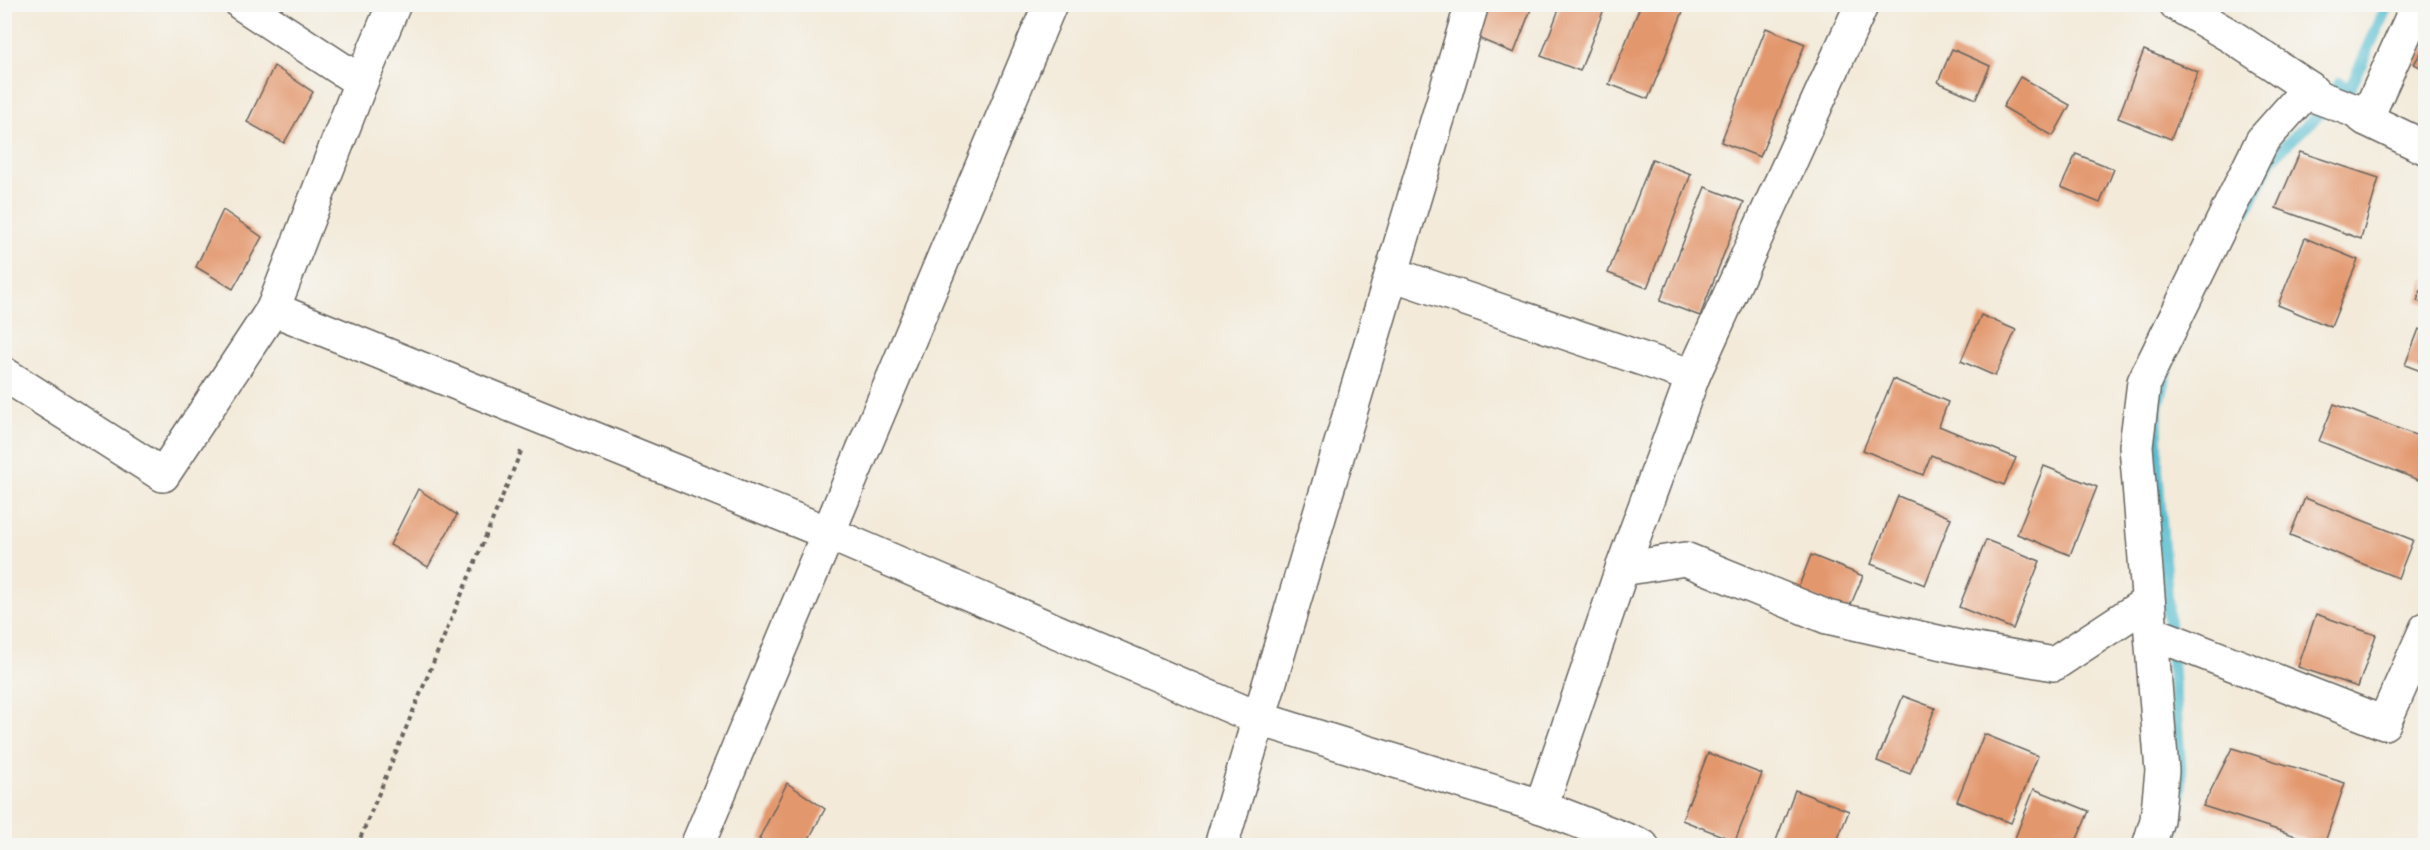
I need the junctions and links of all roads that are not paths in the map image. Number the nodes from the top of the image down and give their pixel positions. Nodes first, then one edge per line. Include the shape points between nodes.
1 (242, 4) edge
2 (394, 4) edge
3 (1050, 4) edge
4 (1472, 4) edge
5 (1862, 4) edge
6 (2176, 4) edge
7 (2418, 4) edge
8 (361, 82) junction
9 (2313, 93) junction
10 (2359, 115) junction
11 (2426, 148) edge
12 (1392, 274) junction
13 (273, 309) junction
14 (4, 374) edge
15 (1693, 376) junction
16 (828, 533) junction
17 (1622, 569) junction
18 (2159, 628) junction
19 (2426, 629) edge
20 (1260, 719) junction
21 (1541, 807) junction
22 (697, 846) edge
23 (1221, 846) edge
24 (1642, 846) edge
25 (2149, 846) edge

1 - 8 street
2 - 8 street
3 - 16 street
4 - 12 street
5 - 15 street
6 - 9 street via 2234,38
7 - 10 street
8 - 13 street
9 - 10 street
9 - 18 street via 2262,141 2144,382 2136,446
10 - 11 street
12 - 15 street
12 - 20 street
13 - 14 street via 163,475
13 - 16 street
15 - 17 street
16 - 20 street
16 - 22 street
17 - 18 street via 1685,559 1827,617 2054,664
17 - 21 street
18 - 19 street via 2384,723
18 - 25 street via 2162,771 2157,820
20 - 21 street
20 - 23 street
21 - 24 street

